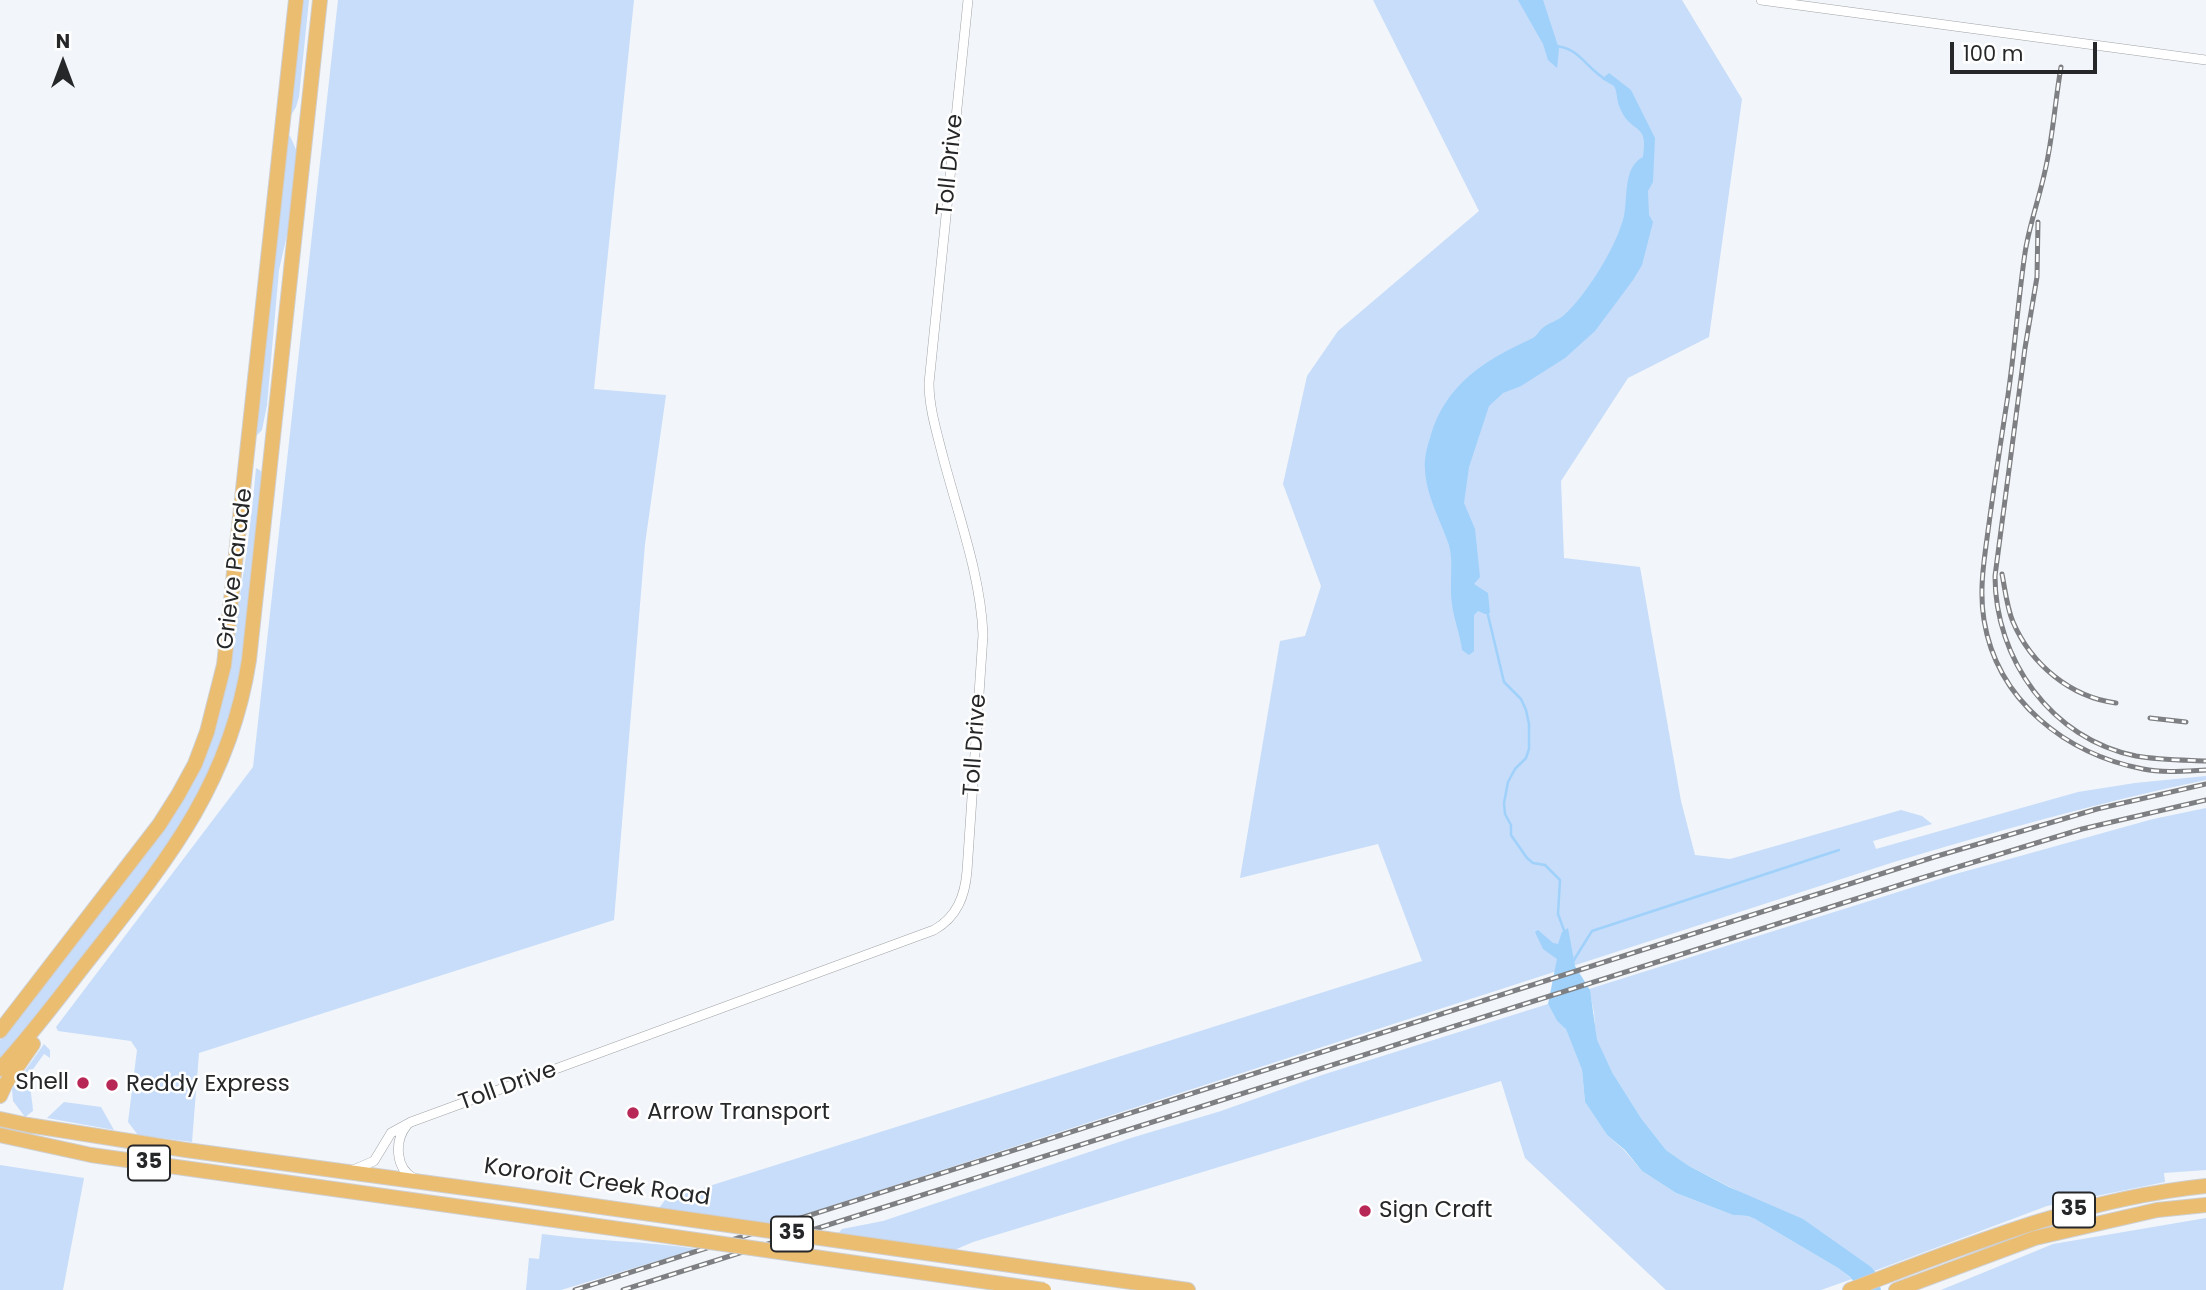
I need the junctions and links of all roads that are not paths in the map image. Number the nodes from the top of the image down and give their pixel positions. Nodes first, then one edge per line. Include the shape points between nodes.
1 (296, 0) edge
2 (320, 0) edge
3 (968, 0) edge
4 (1761, 0) edge
5 (2206, 60) edge
6 (39, 1030) junction
7 (0, 1031) edge
8 (0, 1069) edge
9 (0, 1096) edge
10 (0, 1105) edge
11 (5, 1120) edge
12 (411, 1122) junction
13 (0, 1135) edge
14 (337, 1169) junction
15 (422, 1181) junction
16 (2206, 1186) edge
17 (2206, 1205) edge
18 (1044, 1290) edge
19 (1188, 1290) edge
20 (1850, 1290) edge
21 (1896, 1290) edge

1 - 7 main road, Grieve Parade via 225,665 212,717 191,772 159,825
2 - 6 main road, Grieve Parade via 245,687 225,755 204,801 113,929 94,965
3 - 12 street, Toll Drive via 929,383 982,618 962,899 934,930
4 - 5 street
6 - 8 main road
6 - 9 main road
10 - 11 main road
11 - 14 main road, Kororoit Creek Road / 35
12 - 14 street, Toll Drive via 391,1133 367,1166
12 - 15 street via 402,1133 399,1156 406,1172
13 - 18 main road, Kororoit Creek Road / 35, bridge via 91,1155
14 - 15 main road, Kororoit Creek Road / 35
15 - 19 main road, Kororoit Creek Road / 35, bridge
16 - 20 main road, 35 via 2099,1203 2047,1218
17 - 21 main road, 35 via 2157,1210 2048,1235

